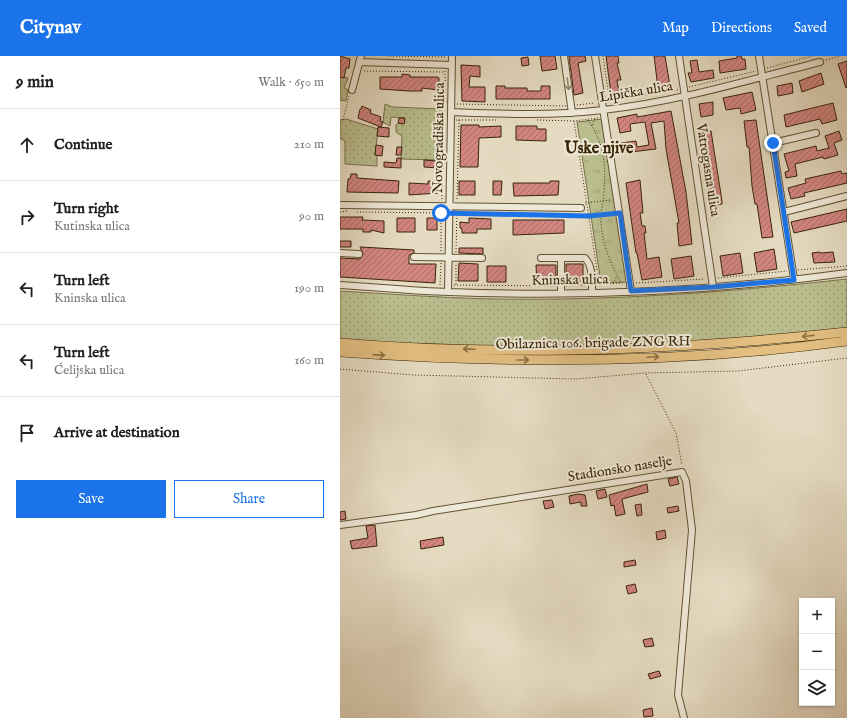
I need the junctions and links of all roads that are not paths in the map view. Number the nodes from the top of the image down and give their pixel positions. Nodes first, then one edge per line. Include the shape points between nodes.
1 (448, 56) edge
2 (564, 56) edge
3 (595, 56) edge
4 (678, 56) edge
5 (759, 56) edge
6 (362, 60) edge
7 (820, 62) road end
8 (452, 65) junction
9 (762, 76) junction
10 (352, 90) road end
11 (685, 96) junction
12 (451, 112) junction
13 (572, 113) junction
14 (604, 113) junction
15 (816, 133) dead end
16 (773, 143) junction
17 (847, 196) edge
18 (340, 205) edge
19 (450, 206) junction
20 (581, 208) dead end
21 (784, 212) junction
22 (340, 253) edge
23 (359, 254) dead end
24 (414, 257) dead end
25 (448, 258) junction
26 (482, 258) dead end
27 (541, 258) dead end
28 (561, 258) junction
29 (847, 273) edge
30 (794, 280) junction
31 (340, 285) edge
32 (713, 287) junction
33 (631, 291) junction
34 (448, 292) junction
35 (592, 292) junction
36 (561, 293) junction
37 (847, 332) edge
38 (847, 341) edge
39 (340, 343) edge
40 (340, 352) edge
41 (340, 525) edge
42 (684, 718) edge

1 - 8 street, Novogradiška ulica
2 -> 13 street
3 - 14 street
4 - 11 street, Vatrogasna ulica
5 - 9 street
6 - 8 street
6 - 10 street
7 - 9 street, Lipička ulica
8 - 12 street, Novogradiška ulica
9 - 11 street, Lipička ulica
9 - 16 street
11 - 14 street, Lipička ulica via 611,109
11 - 32 street, Vatrogasna ulica
12 - 13 street, Lipička ulica
12 - 19 street, Novogradiška ulica
13 - 14 street, Lipička ulica
14 - 33 street
15 - 16 street
16 - 21 street
17 - 21 street
18 - 19 street
19 - 20 street
19 - 25 street, Novogradiška ulica
21 - 30 street
22 - 23 street
24 - 25 street
25 - 26 street
25 - 34 street, Novogradiška ulica
27 - 28 street
28 - 35 street via 585,258 589,261
28 - 36 street
29 - 30 street, Kninska ulica
30 - 32 street, Kninska ulica
31 - 34 street, Kninska ulica
32 - 33 street, Kninska ulica
33 - 35 street, Kninska ulica
34 - 36 street, Kninska ulica
35 - 36 street, Kninska ulica
37 -> 39 highway, Obilaznica 106. brigade ZNG RH via 684,346 589,350 470,349
40 -> 38 highway, Obilaznica 106. brigade ZNG RH via 458,359 605,359 739,352
41 - 42 street, Stadionsko naselje via 682,472 686,481 692,530 678,695

